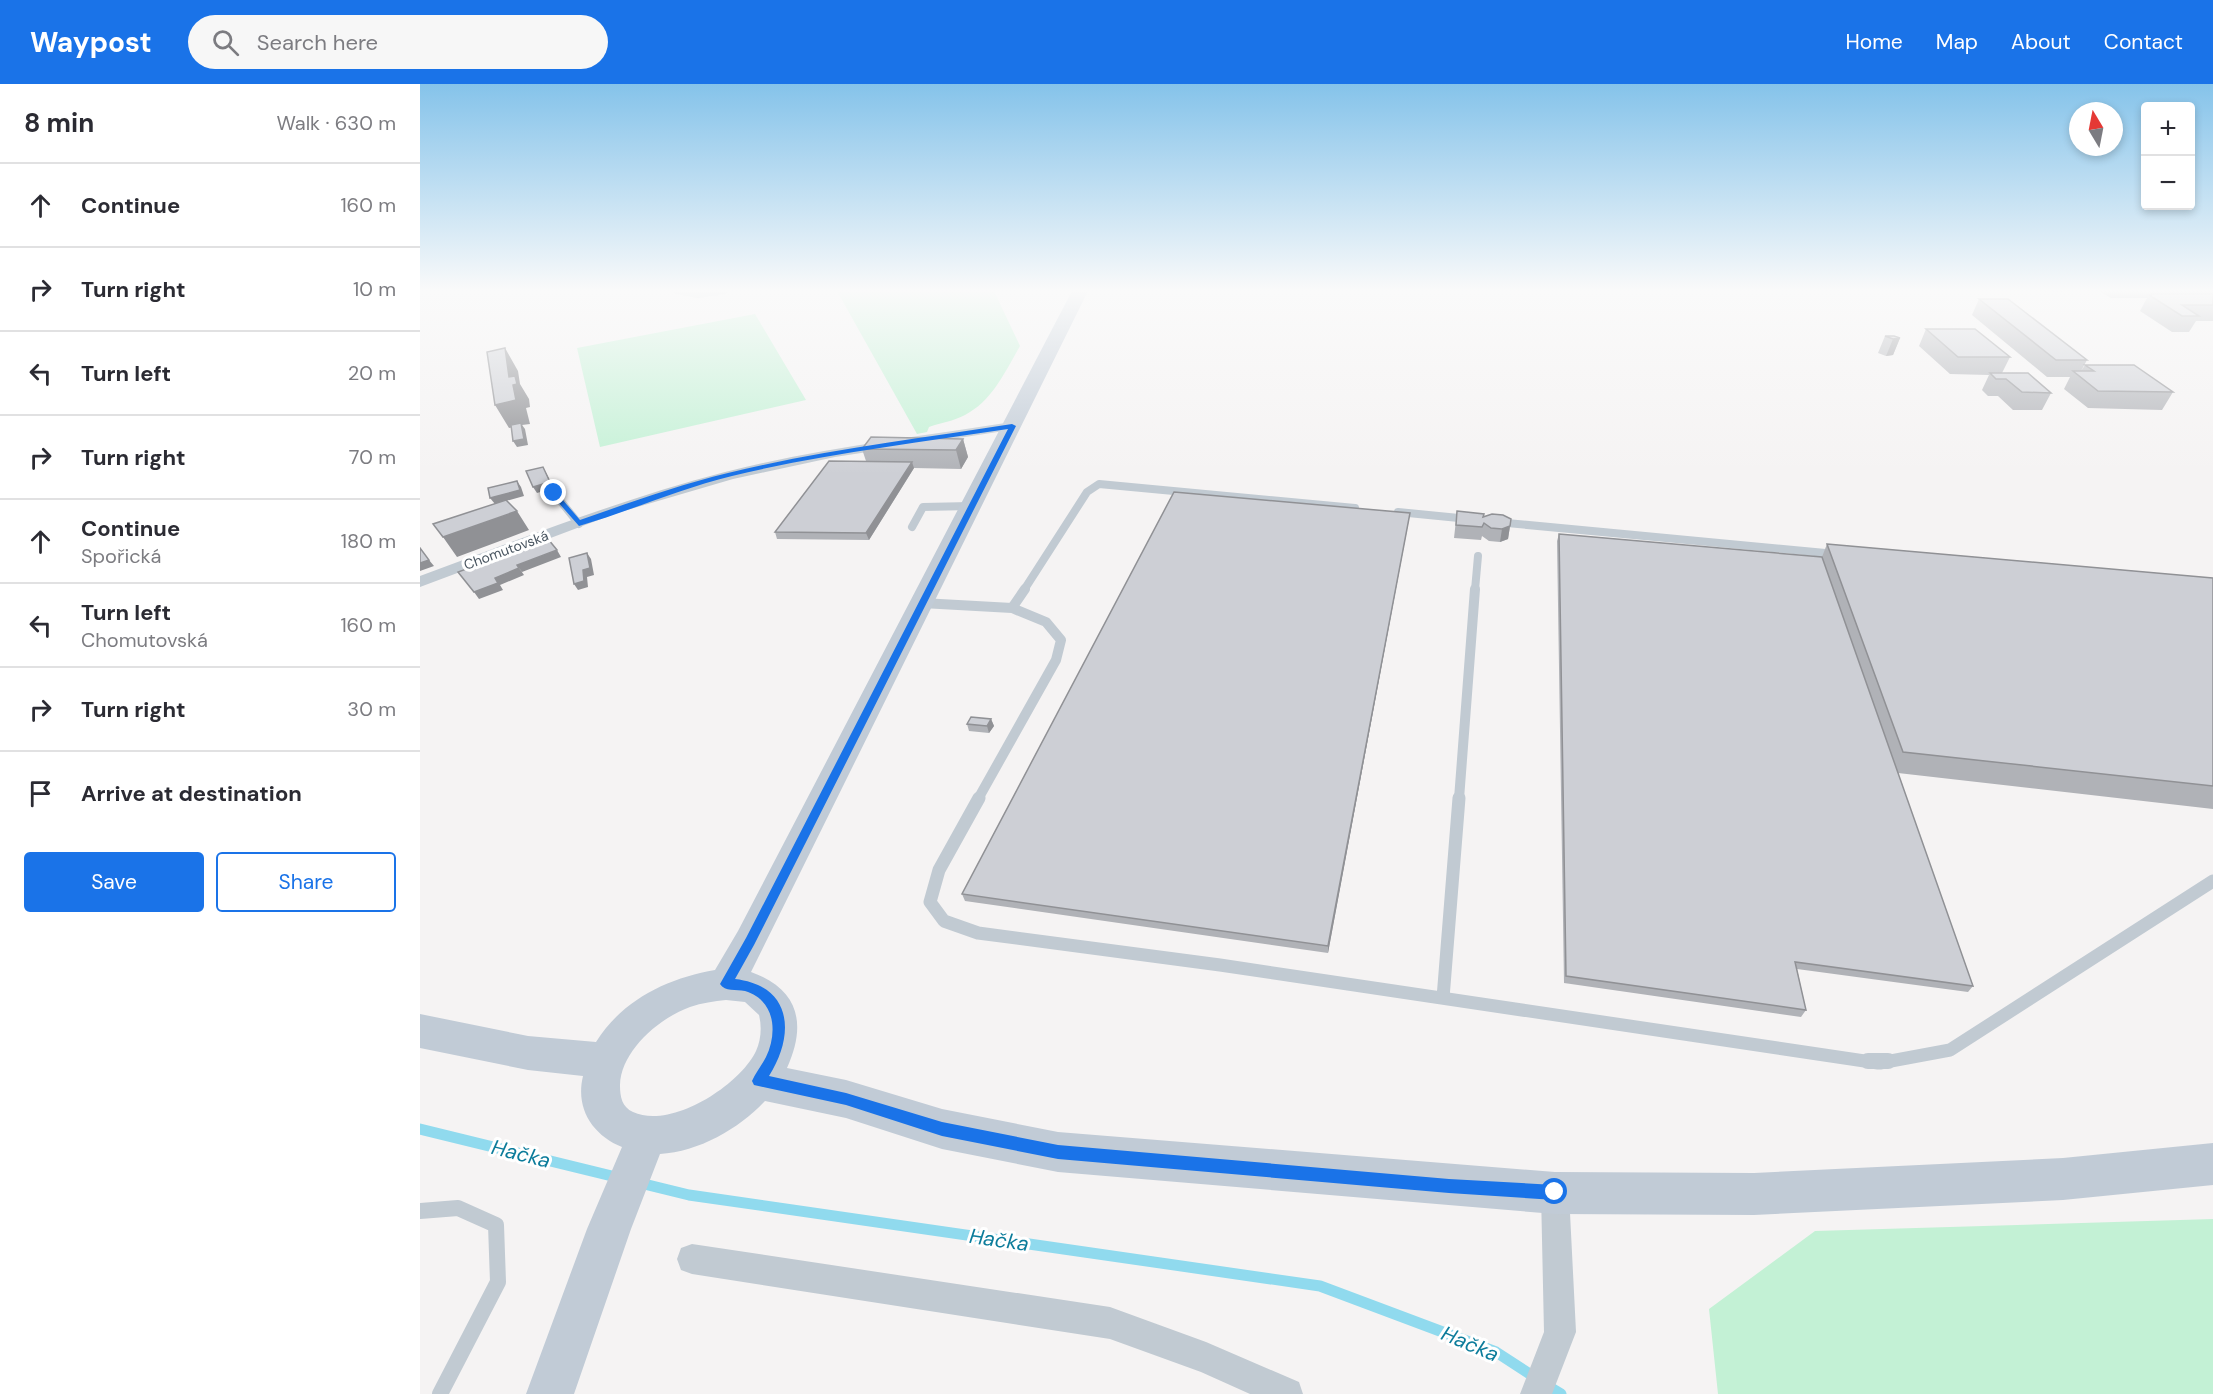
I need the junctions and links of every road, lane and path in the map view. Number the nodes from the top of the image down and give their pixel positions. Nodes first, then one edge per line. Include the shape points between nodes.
1 (1049, 352) edge
2 (1012, 426) junction
3 (554, 493) dead end
4 (970, 506) junction
5 (1369, 509) edge
6 (1393, 512) edge
7 (1475, 520) edge
8 (1487, 521) edge
9 (579, 524) junction
10 (912, 527) dead end
11 (1846, 555) edge
12 (1478, 556) dead end
13 (420, 582) edge
14 (922, 603) junction
15 (1012, 608) junction
16 (2213, 881) edge
17 (726, 984) junction
18 (1443, 998) junction
19 (420, 1031) edge
20 (606, 1061) junction
21 (759, 1081) junction
22 (645, 1141) junction
23 (2213, 1164) edge
24 (1555, 1192) junction
25 (420, 1211) edge
26 (692, 1259) dead end
27 (440, 1394) edge
28 (550, 1394) edge
29 (1287, 1394) edge
30 (1536, 1394) edge

1 - 2 street
2 - 4 street
2 - 9 street, Chomutovská via 819,456 730,475
3 - 9 lane
4 - 10 lane via 923,507
4 - 14 street
5 - 15 lane via 1099,484 1087,492
6 - 7 lane
8 - 11 lane
9 - 13 street, Chomutovská
12 - 18 lane
14 - 15 lane
14 - 17 street
15 - 18 lane via 1046,622 1061,640 1059,650 939,870 930,902 944,921 978,933
16 - 18 lane via 1950,1050 1879,1064
17 - 20 street via 704,986 657,1006 636,1022
17 - 21 street via 762,993 774,1005 779,1039
19 - 20 street via 528,1053
20 - 22 street via 600,1103 609,1120
21 - 22 street via 736,1103 707,1122
21 - 24 street via 846,1099 942,1129 1058,1152
22 - 28 street
23 - 24 street via 2063,1179 1754,1194
24 - 30 street via 1560,1332
25 - 27 lane via 458,1208 496,1225 498,1282
26 - 29 street via 1110,1323 1206,1358

